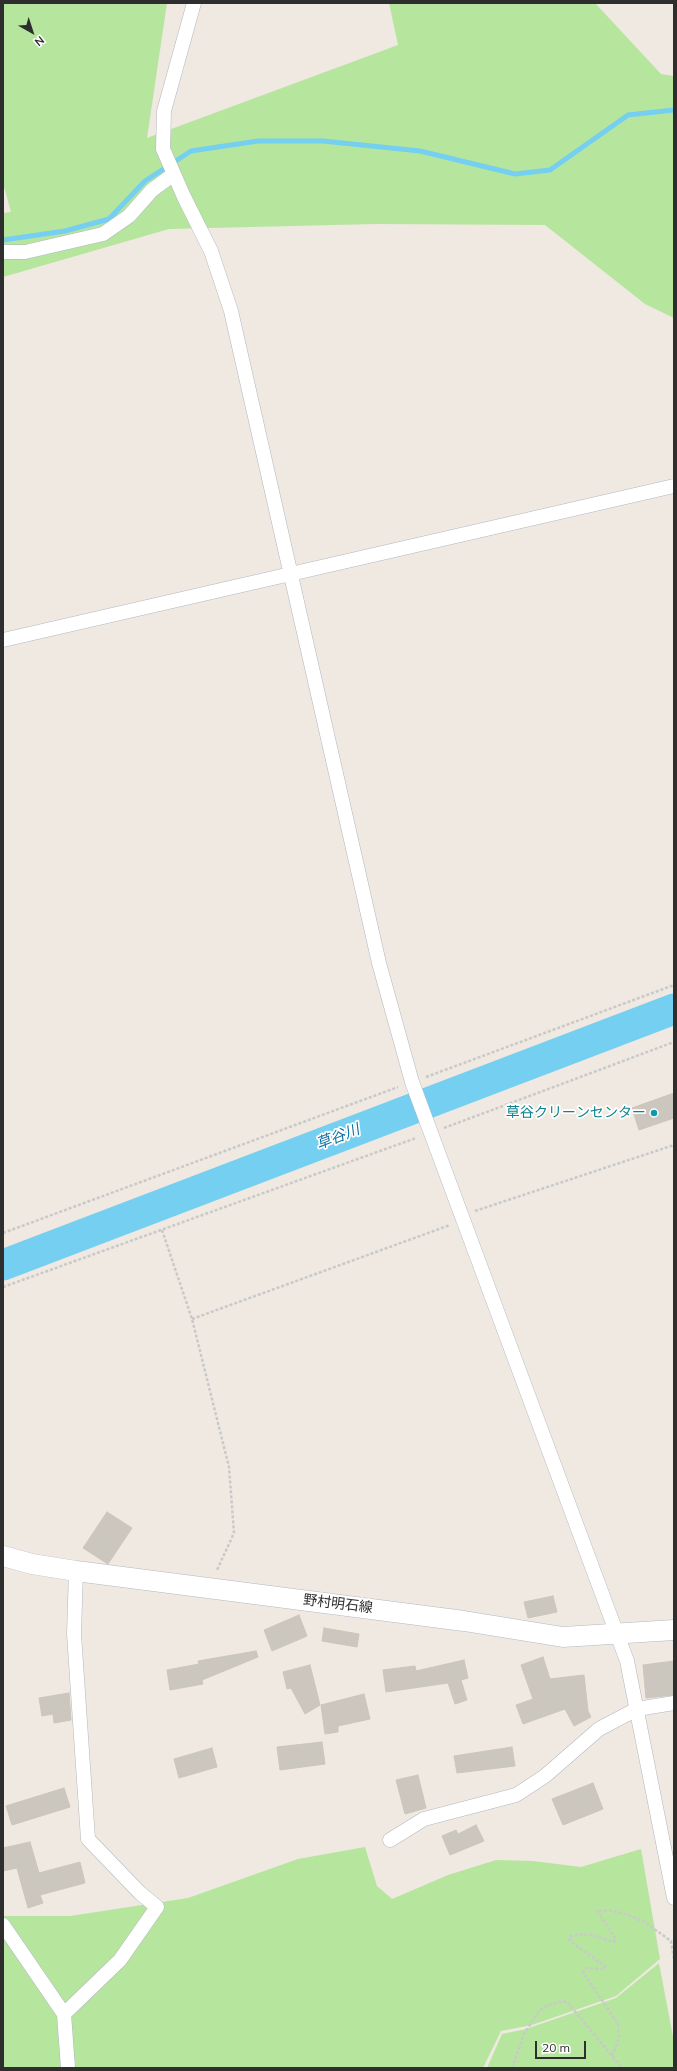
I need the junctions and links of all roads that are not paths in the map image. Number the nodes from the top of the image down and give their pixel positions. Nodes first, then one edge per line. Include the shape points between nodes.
1 (194, 3) edge
2 (174, 174) junction
3 (3, 252) edge
4 (674, 486) edge
5 (290, 574) junction
6 (3, 640) edge
7 (3, 1556) edge
8 (76, 1571) junction
9 (674, 1630) edge
10 (619, 1634) junction
11 (674, 1703) edge
12 (637, 1709) junction
13 (390, 1840) dead end
14 (674, 1898) edge
15 (3, 1925) edge
16 (64, 2014) junction
17 (68, 2068) edge

1 - 2 street via 164,111 163,149
2 - 3 street via 152,190 129,216 103,234 25,252
2 - 5 street via 211,251 231,311
4 - 5 street
5 - 6 street
5 - 10 street via 379,963 412,1082
7 - 8 main road, 野村明石線
8 - 10 main road, 野村明石線 via 464,1621 563,1637
8 - 16 street via 74,1634 88,1839 157,1907 120,1960
9 - 10 main road, 野村明石線
10 - 12 street via 628,1661
11 - 12 street
12 - 13 street via 599,1729 545,1776 516,1795 424,1819
12 - 14 street
15 - 16 street
16 - 17 street

